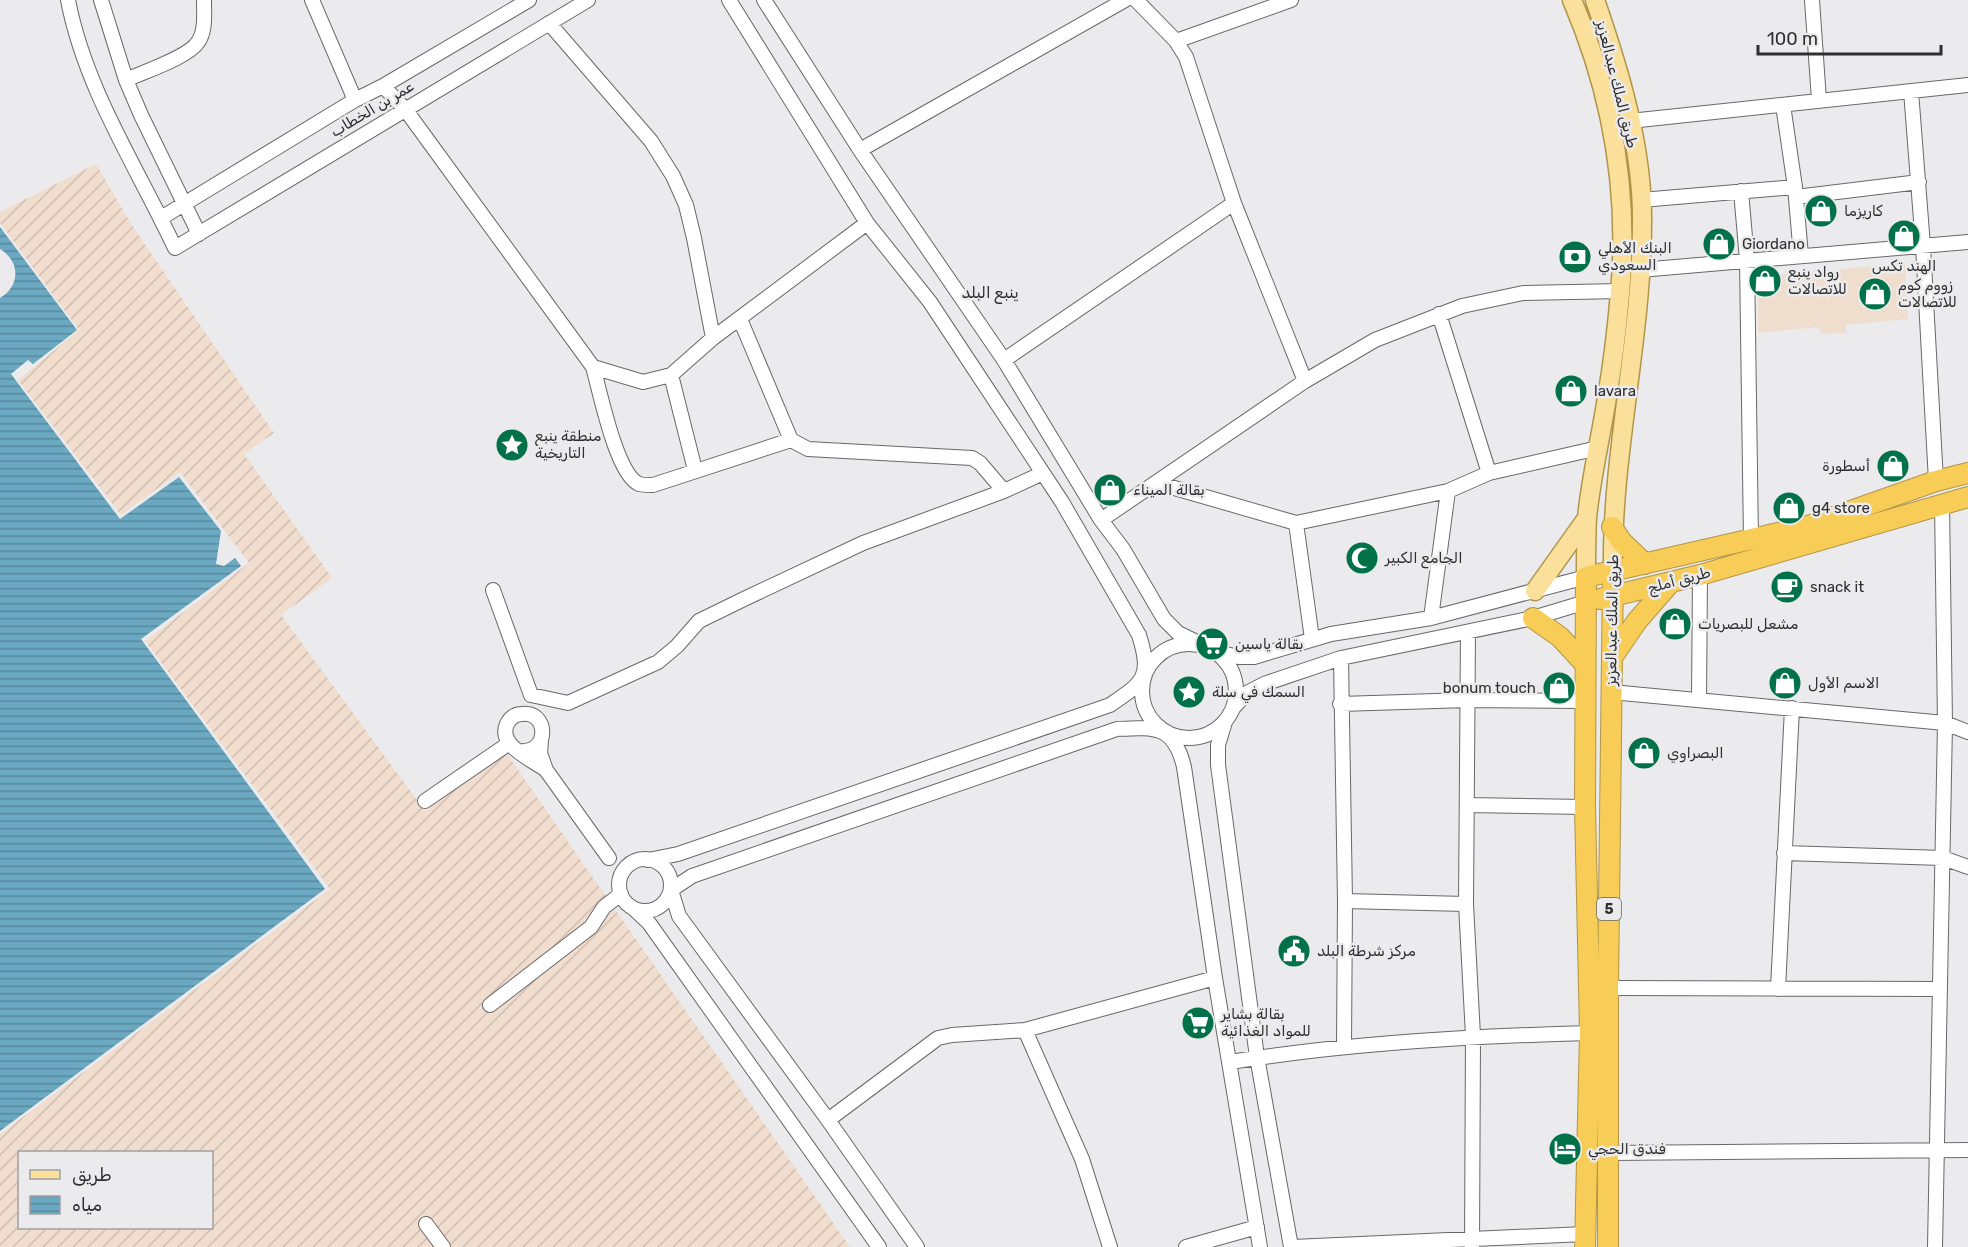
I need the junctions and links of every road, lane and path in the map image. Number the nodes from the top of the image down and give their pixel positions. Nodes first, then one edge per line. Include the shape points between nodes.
1 (68, 0) edge
2 (101, 0) edge
3 (204, 0) edge
4 (312, 0) edge
5 (529, 0) edge
6 (588, 0) edge
7 (729, 0) edge
8 (764, 0) edge
9 (1125, 0) edge
10 (1136, 0) edge
11 (1291, 0) edge
12 (1572, 0) edge
13 (1595, 0) edge
14 (1812, 0) edge
15 (549, 23) junction
16 (1176, 41) junction
17 (126, 80) junction
18 (1968, 85) edge
19 (383, 86) junction
20 (1911, 91) junction
21 (355, 100) junction
22 (1819, 100) junction
23 (1783, 105) junction
24 (405, 109) junction
25 (1630, 121) junction
26 (860, 150) junction
27 (1919, 182) junction
28 (1741, 191) junction
29 (1796, 192) junction
30 (1641, 200) junction
31 (184, 202) junction
32 (1234, 203) junction
33 (160, 218) junction
34 (867, 223) junction
35 (199, 234) junction
36 (1968, 242) edge
37 (1923, 246) junction
38 (1801, 256) junction
39 (1747, 260) junction
40 (1640, 270) junction
41 (1620, 291) junction
42 (1439, 314) junction
43 (740, 319) junction
44 (713, 338) junction
45 (1004, 360) junction
46 (593, 367) junction
47 (671, 375) junction
48 (1305, 381) junction
49 (791, 440) junction
50 (1598, 448) junction
51 (695, 470) junction
52 (1043, 473) junction
53 (1489, 473) junction
54 (1968, 473) edge
55 (1936, 481) junction
56 (1157, 483) junction
57 (1004, 491) junction
58 (1448, 491) junction
59 (1968, 497) edge
60 (1942, 503) junction
61 (1587, 518) junction
62 (1101, 520) junction
63 (1296, 523) junction
64 (1612, 527) junction
65 (1751, 540) junction
66 (1645, 564) junction
67 (1613, 572) junction
68 (1700, 575) junction
69 (1586, 577) junction
70 (1671, 582) junction
71 (493, 590) dead end
72 (1535, 591) junction
73 (1612, 596) junction
74 (1586, 602) junction
75 (1431, 618) junction
76 (1533, 618) junction
77 (1468, 632) junction
78 (1312, 639) junction
79 (1203, 645) junction
80 (1217, 652) junction
81 (1612, 656) junction
82 (1341, 657) junction
83 (1585, 664) junction
84 (1143, 678) junction
85 (1611, 692) junction
86 (1468, 700) junction
87 (1699, 700) junction
88 (1584, 701) junction
89 (1340, 704) junction
90 (1233, 708) junction
91 (1792, 708) junction
92 (1225, 722) junction
93 (1945, 723) junction
94 (1164, 731) junction
95 (1968, 732) edge
96 (541, 741) junction
97 (514, 747) junction
98 (546, 770) junction
99 (425, 801) dead end
100 (1467, 805) junction
101 (1585, 807) junction
102 (1784, 853) junction
103 (609, 858) junction
104 (1943, 858) junction
105 (648, 860) junction
106 (632, 863) junction
107 (1968, 867) edge
108 (620, 889) junction
109 (671, 890) junction
110 (1345, 901) junction
111 (1467, 904) junction
112 (633, 908) junction
113 (1215, 978) junction
114 (1608, 988) junction
115 (1778, 989) junction
116 (1940, 989) junction
117 (490, 1005) dead end
118 (1025, 1030) junction
119 (1590, 1033) junction
120 (1473, 1036) junction
121 (1344, 1047) junction
122 (1257, 1057) junction
123 (1230, 1062) junction
124 (828, 1120) junction
125 (1937, 1150) junction
126 (1968, 1150) edge
127 (1608, 1153) junction
128 (426, 1224) dead end
129 (1257, 1227) junction
130 (1585, 1241) edge
131 (1472, 1242) edge
132 (443, 1247) edge
133 (879, 1247) edge
134 (916, 1247) edge
135 (1110, 1247) edge
136 (1186, 1247) edge
137 (1260, 1247) edge
138 (1292, 1247) edge
139 (1608, 1247) edge
140 (1935, 1247) edge

1 - 33 street via 85,62
2 - 17 street
3 - 17 street via 204,28 198,43 189,52
4 - 21 street
5 - 19 street, عمر بن الخطاب
6 - 15 street, عمر بن الخطاب
7 - 34 street
8 - 26 street
9 - 26 street
10 - 16 street
11 - 16 street
12 - 41 main road, طريق الملك عبدالعزيز via 1600,75 1621,179
13 - 25 main road, طريق الملك عبدالعزيز
14 - 22 street
15 - 24 street, عمر بن الخطاب
15 - 44 street via 651,141 673,176 686,205
16 - 32 street via 1186,57
17 - 31 street
18 - 20 street
19 - 21 street, عمر بن الخطاب
19 - 24 street
20 - 22 street
20 - 27 street
21 - 31 street, عمر بن الخطاب
22 - 23 street
23 - 25 street
23 - 29 street
24 - 35 street, عمر بن الخطاب
24 - 46 street
25 - 30 main road, طريق الملك عبدالعزيز
26 - 45 street
27 - 29 street
27 - 37 street
28 - 29 street
28 - 30 street
28 - 39 street
29 - 38 street
30 - 40 main road, طريق الملك عبدالعزيز
31 - 33 street, عمر بن الخطاب
31 - 35 street
32 - 45 street
32 - 48 street
33 - 35 street, عمر بن الخطاب via 175,248
34 - 43 street
34 - 52 street via 930,302
36 - 37 street
37 - 38 street
37 - 55 street
38 - 39 street
39 - 40 street
39 - 65 street
40 - 64 main road, طريق الملك عبدالعزيز
41 - 42 street via 1523,293
41 - 50 main road, طريق الملك عبدالعزيز
42 - 48 street via 1375,340
42 - 53 street
43 - 44 street
43 - 49 street
44 - 47 street
45 - 62 street
46 - 47 street via 643,382
46 - 51 street via 619,459 628,475 639,484 653,485
47 - 51 street
48 - 56 street
49 - 51 street
49 - 57 street via 808,449 972,458
50 - 53 street
50 - 61 main road, طريق الملك عبدالعزيز
52 - 57 street
52 - 84 street via 1139,636 1146,657
53 - 58 street
54 - 55 highway, طريق أملج
55 - 65 highway, طريق أملج via 1808,526
56 - 62 street
56 - 63 street
57 - 71 street via 863,543 708,616 658,662 567,703 531,695
58 - 63 street
58 - 75 street
59 - 60 highway, طريق أملج
60 - 68 highway, طريق أملج
60 - 93 street
61 - 69 main road, طريق الملك عبدالعزيز
61 - 72 main road
62 - 79 street via 1164,619 1179,633
63 - 78 street
64 - 66 highway
64 - 67 main road, طريق الملك عبدالعزيز
65 - 66 highway, طريق أملج
66 - 67 highway, طريق أملج
67 - 69 highway, طريق أملج
67 - 73 highway, طريق الملك عبدالعزيز / 5
68 - 70 highway, طريق أملج
68 - 87 street
69 - 72 street
69 - 74 highway, 5
70 - 73 highway, طريق أملج
70 - 81 highway
72 - 75 street
73 - 74 highway, طريق أملج
73 - 81 highway, طريق الملك عبدالعزيز / 5
74 - 76 street
74 - 83 highway, طريق الملك عبدالعزيز / 5
75 - 78 street
76 - 77 street
76 - 83 highway via 1560,637
77 - 82 street
77 - 86 street
78 - 80 street via 1254,657
79 - 80 street
79 - 84 street via 1188,643 1167,649 1150,664
80 - 90 street via 1234,677
81 - 85 highway, طريق الملك عبدالعزيز / 5
82 - 89 street
82 - 90 street via 1264,684 1247,693
83 - 88 highway, طريق الملك عبدالعزيز / 5
84 - 94 street via 1145,708
84 - 105 street via 1110,705 678,854
85 - 87 street
85 - 114 highway, طريق الملك عبدالعزيز / 5
86 - 88 street
86 - 89 street
86 - 100 street
87 - 91 street
88 - 101 highway, طريق الملك عبدالعزيز / 5
89 - 110 street
90 - 92 street
91 - 93 street
91 - 102 street
92 - 94 street via 1196,738
92 - 122 street via 1218,745 1218,765
93 - 95 street
93 - 104 street
94 - 109 street via 1117,729 692,876
94 - 113 street via 1180,748 1184,766
96 - 97 street via 532,750
96 - 97 street via 540,722 525,713 513,717 505,732
96 - 98 street via 540,753
97 - 98 street
97 - 99 street
98 - 103 street
100 - 101 street
100 - 111 street
101 - 119 highway, طريق الملك عبدالعزيز / 5
102 - 104 street
102 - 115 street
103 - 106 street
103 - 108 street
104 - 107 street
104 - 116 street
105 - 106 street
105 - 109 street via 668,873
106 - 108 street via 626,868
108 - 112 street via 623,899
108 - 117 street via 591,927
109 - 112 street via 668,899 654,910
109 - 124 street via 679,916
110 - 111 street
110 - 121 street
111 - 120 street
112 - 133 street via 649,923
113 - 118 street
113 - 123 street
114 - 115 street
114 - 127 highway, طريق الملك عبدالعزيز / 5
115 - 116 street
116 - 125 street
118 - 124 street via 938,1038
118 - 135 street via 1082,1159
119 - 120 street
119 - 130 highway, طريق الملك عبدالعزيز / 5
120 - 121 street
120 - 131 street
121 - 122 street
122 - 123 street
122 - 138 street
123 - 129 street
124 - 134 street
125 - 126 street
125 - 127 street
125 - 140 street
127 - 139 highway, طريق الملك عبدالعزيز / 5
128 - 132 street
129 - 136 street
129 - 137 street
130 - 131 street
131 - 138 street

